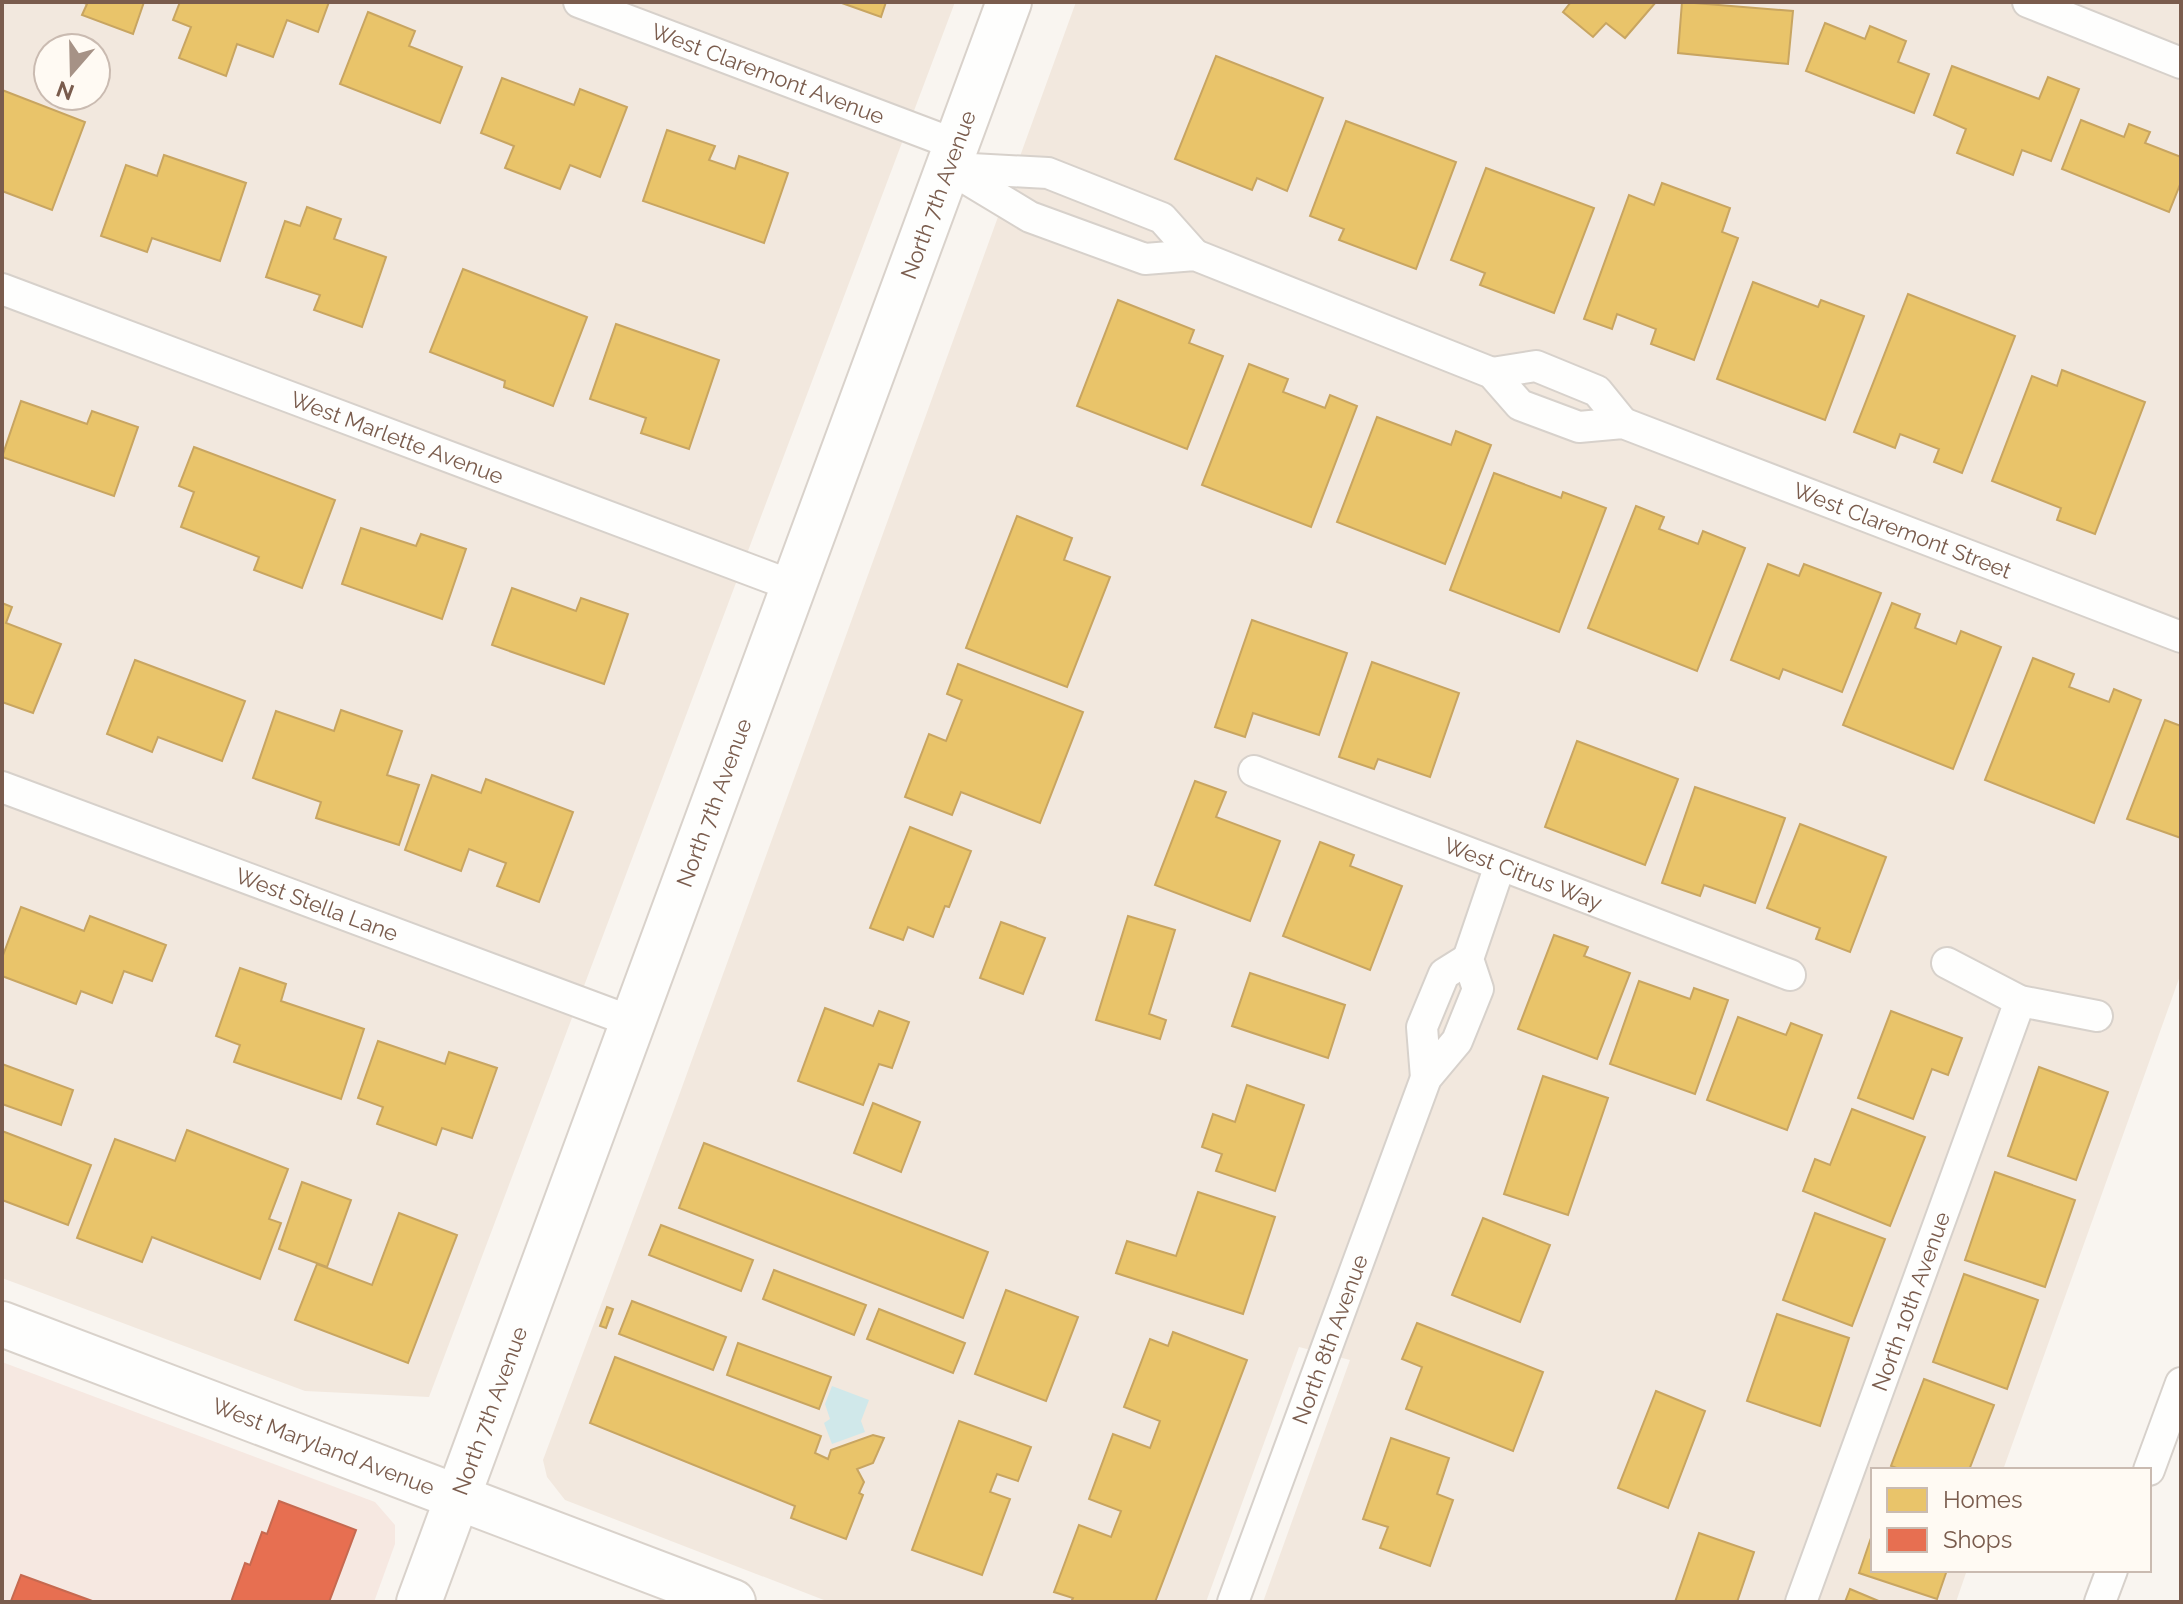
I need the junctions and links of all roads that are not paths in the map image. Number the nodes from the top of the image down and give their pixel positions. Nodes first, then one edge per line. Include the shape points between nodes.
1 (579, 2) edge
2 (1009, 2) edge
3 (2028, 2) edge
4 (2181, 63) edge
5 (952, 156) junction
6 (1132, 206) junction
7 (1117, 249) junction
8 (1195, 255) junction
9 (2, 289) edge
10 (1492, 373) junction
11 (1623, 423) junction
12 (793, 586) junction
13 (2181, 637) edge
14 (1254, 771) dead end
15 (2, 787) edge
16 (1500, 865) junction
17 (1947, 963) dead end
18 (1790, 975) dead end
19 (2020, 1001) junction
20 (2097, 1016) dead end
21 (633, 1022) junction
22 (2, 1324) edge
23 (2181, 1383) edge
24 (2150, 1468) edge
25 (458, 1496) junction
26 (2111, 1572) edge
27 (419, 1602) edge
28 (733, 1602) edge
29 (1233, 1602) edge
30 (1801, 1602) edge
31 (2100, 1602) edge

1 - 5 street, West Claremont Avenue
2 - 5 main road, North 7th Avenue
3 - 4 street
5 - 6 street, West Claremont Street via 1048,173
5 - 7 street, West Claremont Street via 1030,217
5 - 12 main road, North 7th Avenue
6 - 7 street
6 - 8 street, West Claremont Street via 1162,218
7 - 8 street, West Claremont Street via 1145,259
8 - 10 street, West Claremont Street
9 - 12 street, West Marlette Avenue
10 - 11 street, West Claremont Street via 1520,405 1579,427
10 - 11 street, West Claremont Street via 1536,366 1597,391
11 - 13 street, West Claremont Street
12 - 21 main road, North 7th Avenue
14 - 16 street, West Citrus Way
15 - 21 street, West Stella Lane
16 - 18 street, West Citrus Way
16 - 29 street, North 8th Avenue via 1468,959 1444,974 1422,1027 1426,1078
17 - 19 street
19 - 20 street
19 - 30 street, North 10th Avenue
21 - 25 main road, North 7th Avenue
22 - 25 main road, West Maryland Avenue
23 - 24 street
25 - 27 main road, North 7th Avenue
25 - 28 main road, West Maryland Avenue
26 - 31 street

